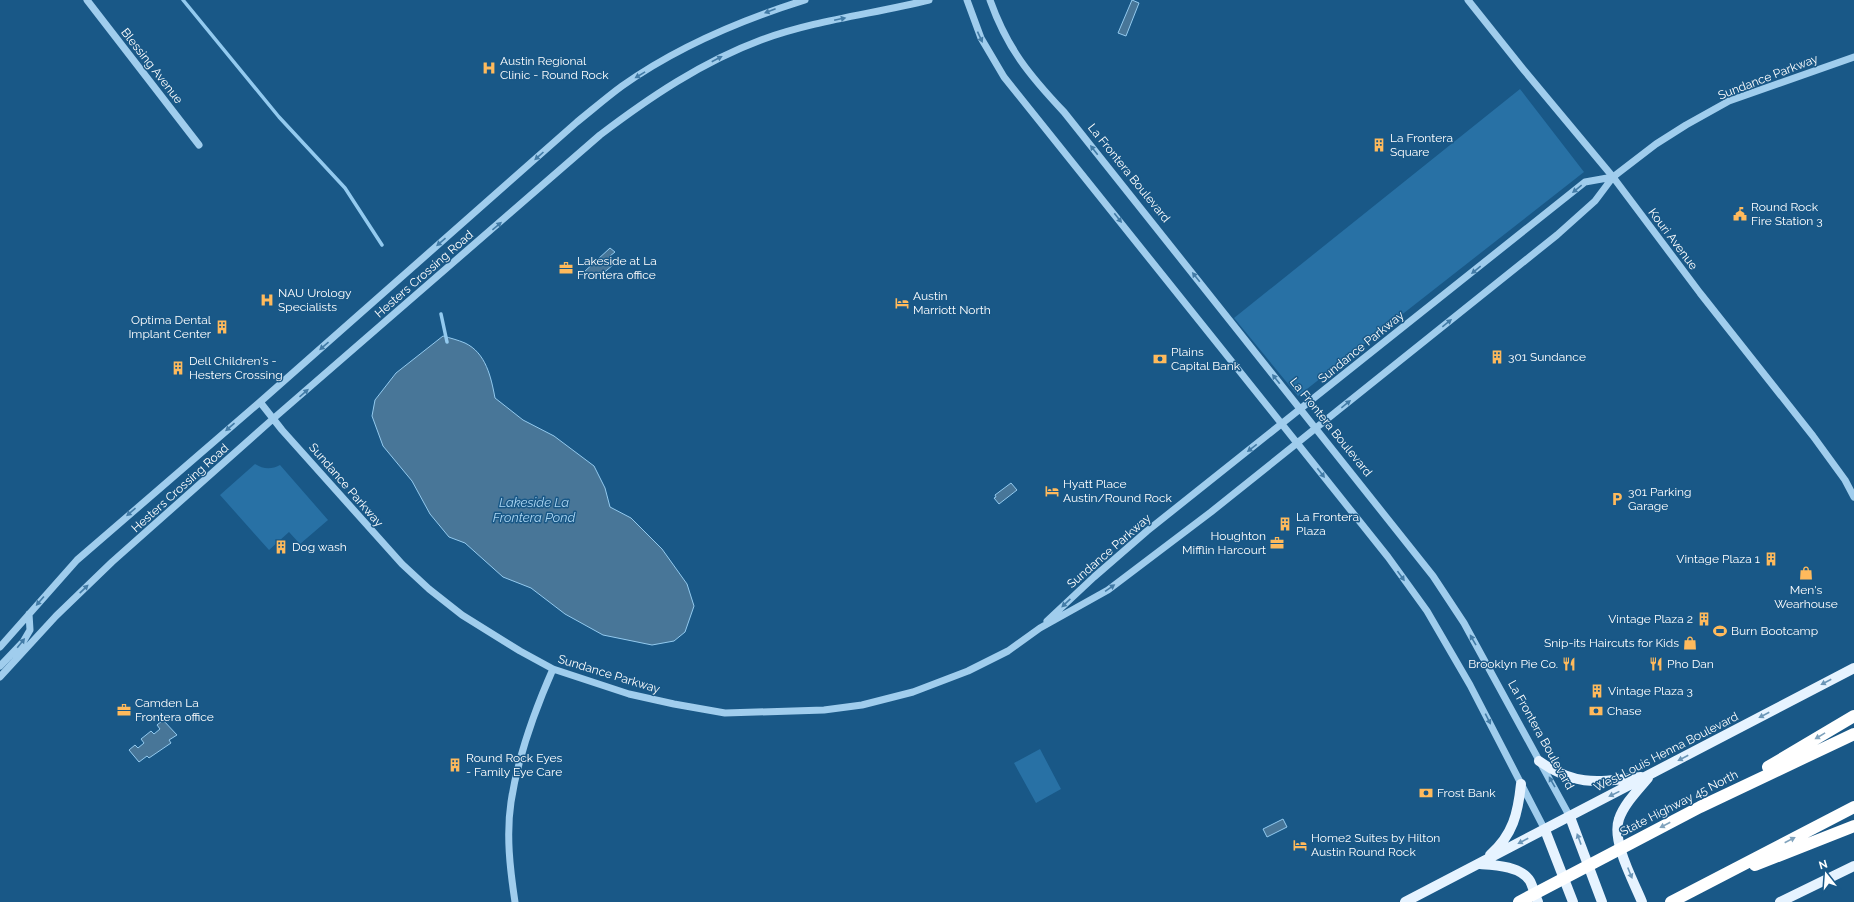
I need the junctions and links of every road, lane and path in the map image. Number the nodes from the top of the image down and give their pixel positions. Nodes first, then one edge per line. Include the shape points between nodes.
1 (87, 0) edge
2 (805, 0) edge
3 (929, 0) edge
4 (967, 0) edge
5 (990, 0) edge
6 (1468, 0) edge
7 (1854, 56) edge
8 (199, 145) dead end
9 (1613, 177) junction
10 (260, 402) junction
11 (1300, 410) junction
12 (274, 418) junction
13 (1282, 424) junction
14 (1315, 428) junction
15 (1297, 443) junction
16 (1854, 497) edge
17 (29, 614) junction
18 (1040, 628) junction
19 (0, 647) edge
20 (0, 666) edge
21 (1854, 668) edge
22 (553, 669) junction
23 (0, 677) edge
24 (1854, 716) edge
25 (1854, 734) edge
26 (1539, 761) junction
27 (1649, 776) junction
28 (1521, 784) junction
29 (1700, 807) junction
30 (1854, 807) edge
31 (1570, 817) junction
32 (1854, 826) edge
33 (1545, 830) junction
34 (1480, 864) junction
35 (1854, 866) edge
36 (1693, 890) junction
37 (515, 902) edge
38 (1405, 902) edge
39 (1519, 902) edge
40 (1538, 902) edge
41 (1573, 902) edge
42 (1602, 902) edge
43 (1642, 902) edge
44 (1671, 902) edge
45 (1780, 902) edge

1 - 8 street, Blessing Avenue
2 -> 10 street, Hesters Crossing Road via 736,24 686,47 623,85 577,122
12 -> 3 street, Hesters Crossing Road via 600,135 633,109 682,77 762,40 825,22
4 -> 13 street via 981,38 1004,77
11 -> 5 street, La Frontera Boulevard via 1064,112 1018,60 1002,32
6 - 9 street, Kouri Avenue
7 - 9 street, Sundance Parkway via 1730,101 1656,144
9 -> 11 street, Sundance Parkway via 1585,182
14 -> 9 street, Sundance Parkway via 1557,235 1595,201
9 - 16 street, Kouri Avenue via 1827,455
10 - 12 street, Sundance Parkway
10 -> 17 street, Hesters Crossing Road via 77,560
11 - 13 street, Sundance Parkway
11 - 14 street, La Frontera Boulevard
12 - 22 street, Sundance Parkway via 384,545 429,589 478,626
23 -> 12 street, Hesters Crossing Road via 56,616 107,567
13 - 15 street
13 -> 18 street, Sundance Parkway via 1147,531
14 - 15 street, Sundance Parkway
26 -> 14 street, La Frontera Boulevard via 1493,674 1447,596 1398,530
18 -> 15 street, Sundance Parkway via 1108,590
15 -> 28 street via 1384,552 1433,620
17 - 19 street, Hesters Crossing Road
20 -> 17 street via 23,642 30,630
18 - 22 street, Sundance Parkway via 1008,651 968,671 914,692 862,705 824,710 725,713 629,694
21 -> 27 main road, West Louis Henna Boulevard
22 - 37 street via 527,736 511,803 510,872
24 -> 29 highway
25 - 29 highway, State Highway 45 North
26 - 27 main road via 1576,780 1599,782
31 -> 26 street, La Frontera Boulevard
27 -> 31 main road, West Louis Henna Boulevard
27 -> 43 main road via 1618,819 1624,857
28 - 33 street
28 - 34 main road via 1515,818 1509,834
29 -> 39 highway, State Highway 45 North
36 -> 30 highway
31 - 33 main road, West Louis Henna Boulevard
42 -> 31 main road, La Frontera Boulevard
32 - 36 highway
33 -> 34 main road, West Louis Henna Boulevard
33 - 41 main road
34 - 38 main road, West Louis Henna Boulevard
34 - 40 main road via 1500,865 1520,873 1529,880
35 - 45 main road
36 - 44 highway

